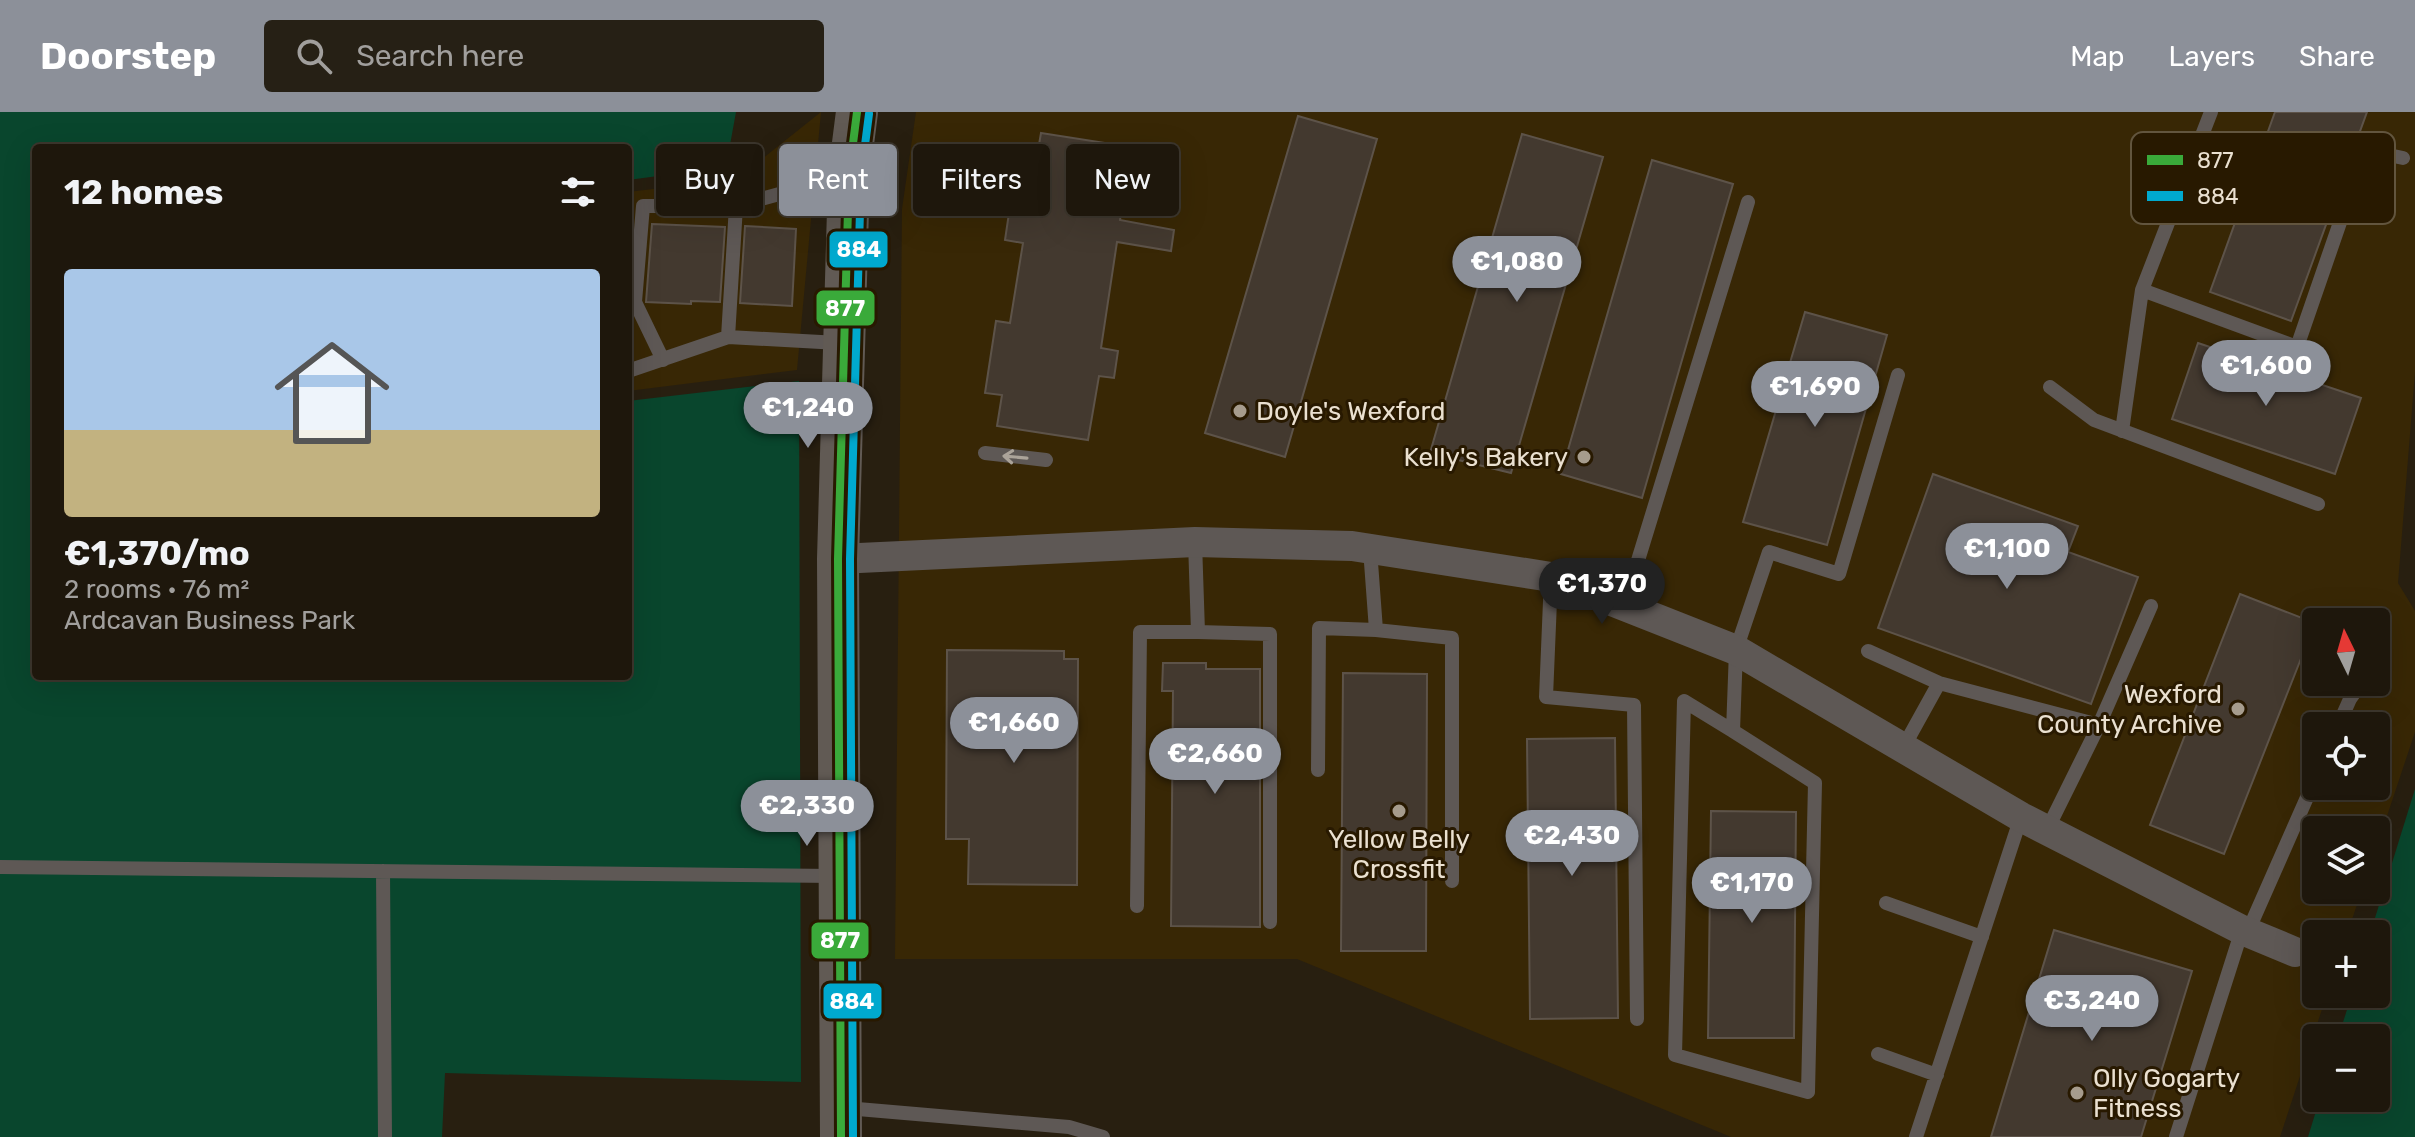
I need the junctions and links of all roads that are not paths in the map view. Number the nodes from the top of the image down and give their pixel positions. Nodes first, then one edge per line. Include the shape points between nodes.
1 (857, 112) edge
2 (2211, 112) edge
3 (2203, 132) edge
4 (853, 144) edge
5 (2395, 156) edge
6 (2403, 158) dead end
7 (1748, 202) dead end
8 (643, 206) junction
9 (656, 206) edge
10 (632, 210) edge
11 (735, 216) edge
12 (848, 216) edge
13 (2168, 224) edge
14 (2339, 224) edge
15 (2142, 290) junction
16 (728, 337) junction
17 (844, 343) junction
18 (663, 360) junction
19 (632, 370) edge
20 (1898, 375) dead end
21 (2050, 387) dead end
22 (2122, 431) junction
23 (985, 453) dead end
24 (1046, 460) dead end
25 (2318, 504) dead end
26 (1195, 542) junction
27 (1370, 549) junction
28 (838, 559) junction
29 (1551, 577) junction
30 (1624, 606) junction
31 (2151, 606) dead end
32 (1376, 630) junction
33 (1198, 632) junction
34 (1736, 650) junction
35 (1868, 651) dead end
36 (1939, 683) junction
37 (2099, 725) junction
38 (1733, 731) junction
39 (1903, 748) junction
40 (1318, 770) dead end
41 (2306, 800) edge
42 (2034, 824) junction
43 (0, 867) edge
44 (383, 871) junction
45 (840, 876) junction
46 (1452, 881) dead end
47 (1886, 903) dead end
48 (1137, 906) dead end
49 (1270, 922) dead end
50 (2242, 930) junction
51 (1982, 937) junction
52 (2295, 952) dead end
53 (1637, 1019) dead end
54 (1878, 1054) dead end
55 (1937, 1075) junction
56 (841, 1122) edge
57 (385, 1137) edge
58 (1103, 1137) edge
59 (1916, 1137) edge
60 (2176, 1137) edge

1 - 4 main road
2 - 3 lane
5 - 6 lane
7 - 30 lane
8 - 9 lane
8 - 10 lane
8 - 18 lane via 635,302
11 - 16 lane
12 - 17 main road
13 - 15 lane
14 - 15 lane via 2297,347
15 - 22 lane
16 - 17 lane
16 - 18 lane
17 - 28 main road
18 - 19 lane
20 - 34 lane via 1839,574 1769,552
21 - 22 lane via 2094,420
22 - 25 lane
24 -> 23 lane
26 - 27 street
26 - 28 street
26 - 33 lane
27 - 29 street
27 - 32 lane
28 - 45 main road
29 - 30 street
29 - 53 lane via 1546,697 1634,705
30 - 34 street
31 - 37 lane
32 - 40 lane via 1319,628
32 - 46 lane via 1452,638
33 - 48 lane via 1140,632
33 - 49 lane via 1270,634
34 - 38 lane
34 - 39 street
35 - 36 lane
36 - 37 lane
36 - 39 lane
37 - 42 lane
38 - 38 lane via 1684,701 1675,1055 1808,1092 1815,783
39 - 42 street
41 - 50 lane via 2253,920
42 - 50 street
42 - 51 lane
43 - 44 lane
44 - 45 lane
44 - 57 lane
45 - 56 main road
47 - 51 lane
50 - 52 street
50 - 60 lane
51 - 55 lane
54 - 55 lane
55 - 59 lane
56 - 58 lane via 1069,1127

